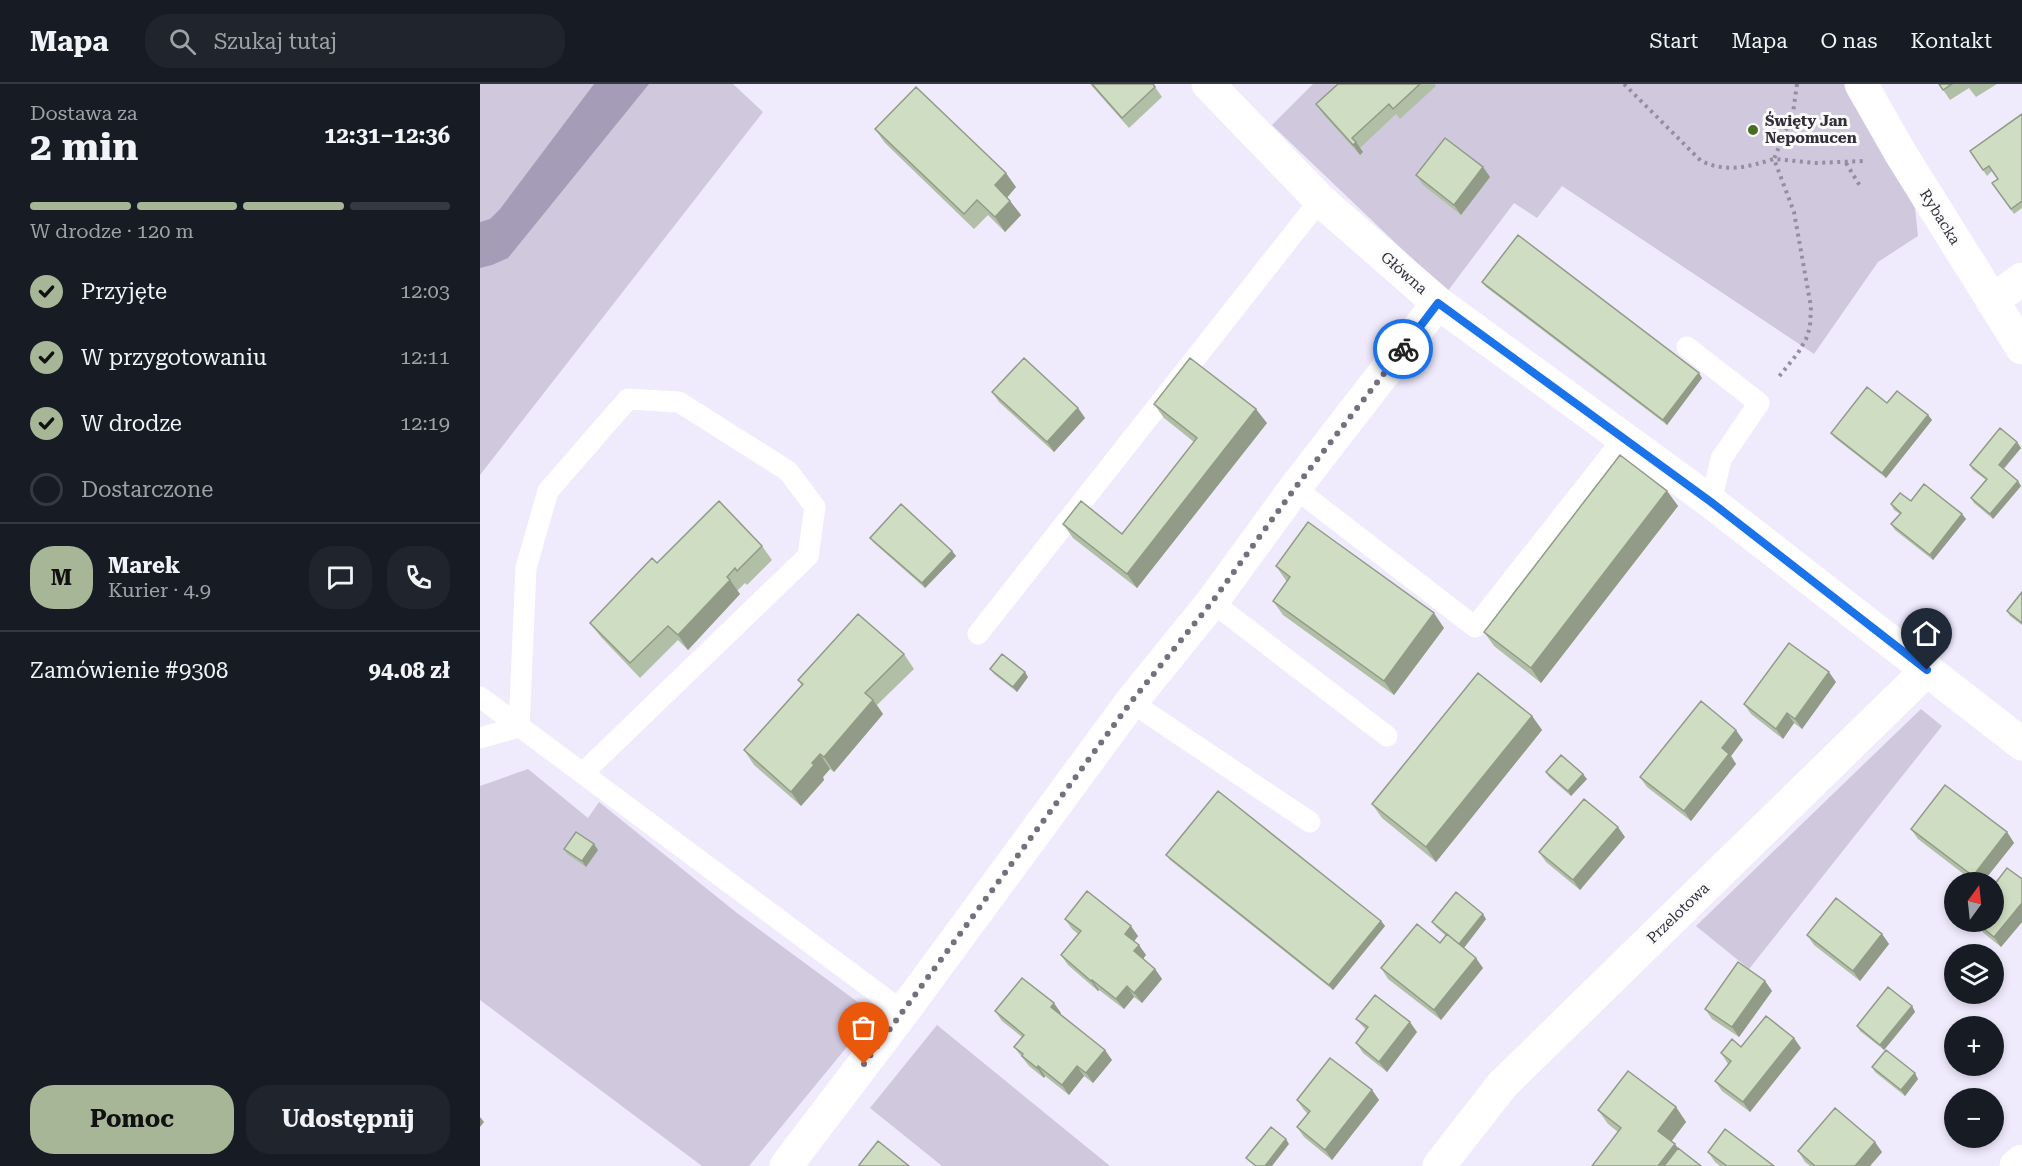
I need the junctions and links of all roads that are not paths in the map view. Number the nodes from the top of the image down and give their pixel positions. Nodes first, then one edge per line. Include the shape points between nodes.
1 (1208, 84) edge
2 (1861, 84) edge
3 (1320, 200) junction
4 (2022, 279) edge
5 (1992, 301) junction
6 (1438, 303) junction
7 (1687, 347) dead end
8 (2022, 348) edge
9 (1624, 438) junction
10 (1295, 488) junction
11 (1711, 502) junction
12 (1212, 602) junction
13 (978, 634) dead end
14 (1927, 670) junction
15 (480, 697) edge
16 (1131, 702) junction
17 (519, 727) junction
18 (1387, 736) dead end
19 (480, 738) edge
20 (2022, 744) edge
21 (583, 773) junction
22 (1310, 822) dead end
23 (903, 1012) junction
24 (2022, 1161) edge
25 (786, 1166) edge
26 (1439, 1166) edge
27 (2016, 1166) edge

1 - 3 street, Główna
2 - 5 street, Rybacka
3 - 6 street, Główna
3 - 13 lane
4 - 5 street
5 - 8 street, Rybacka
6 - 9 street, Główna
6 - 10 street
7 - 11 lane via 1758,403 1721,459
9 - 10 lane via 1475,627
9 - 11 street, Główna
10 - 12 street
11 - 14 street, Główna
12 - 16 street
12 - 18 lane
14 - 20 street, Główna
14 - 26 street, Przelotowa via 1502,1085
15 - 17 lane
16 - 22 lane
16 - 23 street
17 - 19 lane
17 - 21 lane
17 - 21 lane via 526,568 548,491 628,399 679,402 788,471 815,507 808,556
21 - 23 lane
23 - 25 street
24 - 27 street

